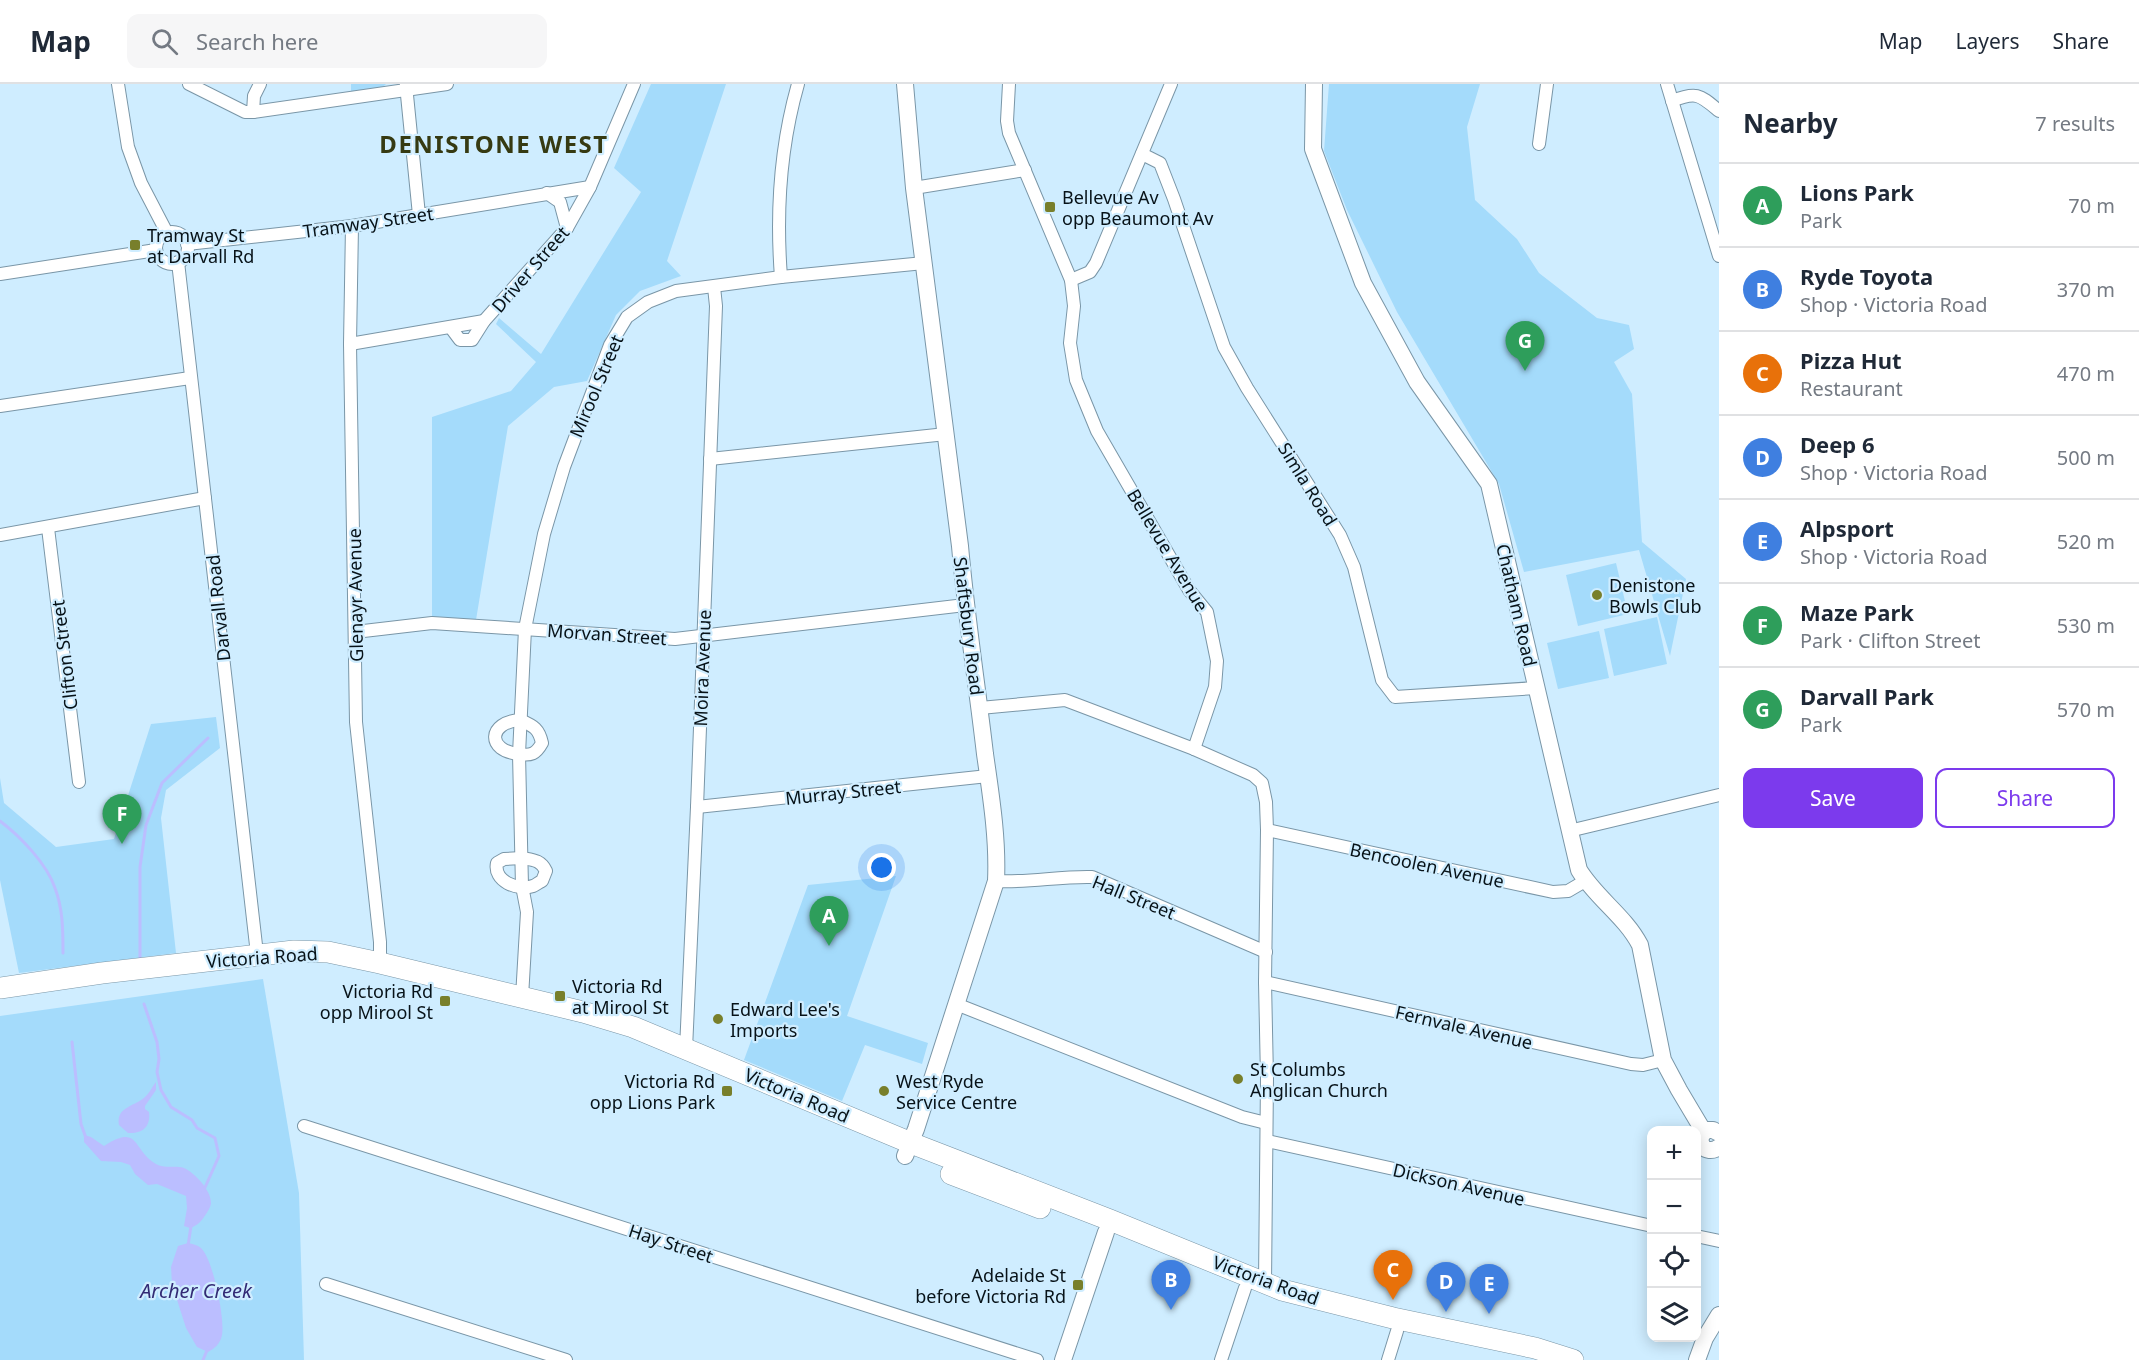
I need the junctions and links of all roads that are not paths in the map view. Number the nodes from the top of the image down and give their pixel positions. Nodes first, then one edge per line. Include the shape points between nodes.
1 (118, 84) edge
2 (189, 84) edge
3 (260, 84) edge
4 (447, 84) edge
5 (634, 84) edge
6 (798, 84) edge
7 (905, 84) edge
8 (1009, 84) edge
9 (1171, 84) edge
10 (1314, 84) edge
11 (1547, 84) edge
12 (1667, 84) edge
13 (407, 87) edge
14 (1672, 101) junction
15 (1719, 111) edge
16 (253, 112) junction
17 (1539, 144) dead end
18 (1142, 154) junction
19 (1025, 170) junction
20 (590, 187) junction
21 (914, 188) junction
22 (547, 193) junction
23 (419, 215) junction
24 (352, 226) junction
25 (567, 228) junction
26 (167, 233) junction
27 (187, 244) junction
28 (156, 250) junction
29 (1719, 256) edge
30 (178, 262) junction
31 (924, 263) junction
32 (0, 274) edge
33 (782, 277) junction
34 (1071, 280) junction
35 (714, 287) junction
36 (350, 344) junction
37 (190, 378) junction
38 (0, 406) edge
39 (946, 434) junction
40 (710, 459) junction
41 (205, 498) junction
42 (48, 528) junction
43 (0, 535) edge
44 (965, 605) junction
45 (525, 629) junction
46 (355, 632) junction
47 (703, 636) junction
48 (1536, 688) junction
49 (980, 708) junction
50 (520, 720) junction
51 (1194, 749) junction
52 (519, 754) junction
53 (988, 776) junction
54 (79, 782) dead end
55 (1719, 795) edge
56 (697, 807) junction
57 (1267, 830) junction
58 (1569, 831) junction
59 (522, 858) junction
60 (996, 881) junction
61 (1585, 881) junction
62 (522, 886) junction
63 (1266, 952) junction
64 (257, 954) junction
65 (380, 963) junction
66 (1265, 982) junction
67 (0, 988) edge
68 (522, 997) junction
69 (0, 1002) edge
70 (956, 1004) junction
71 (686, 1049) junction
72 (1663, 1060) junction
73 (1266, 1123) junction
74 (304, 1126) dead end
75 (1267, 1141) junction
76 (1716, 1141) edge
77 (908, 1149) junction
78 (1647, 1225) edge
79 (1108, 1226) junction
80 (1701, 1237) edge
81 (1719, 1241) edge
82 (326, 1284) dead end
83 (1255, 1285) junction
84 (1719, 1315) edge
85 (1397, 1331) junction
86 (566, 1360) edge
87 (1037, 1360) edge
88 (1063, 1360) edge
89 (1221, 1360) edge
90 (1388, 1360) edge
91 (1535, 1360) edge
92 (1573, 1360) edge
93 (1697, 1360) edge

1 - 26 street via 128,147 141,183
2 - 16 street via 245,112
3 - 16 street
4 - 13 street
5 - 20 street, Driver Street
6 - 33 street via 780,191 778,238
7 - 21 street, Shaftsbury Road
8 - 19 street, Bellevue Avenue via 1009,133
9 - 18 street
10 - 48 street, Chatham Road via 1313,149 1363,283 1417,382 1488,484
11 - 17 street
12 - 14 street
13 - 16 street
13 - 23 street
14 - 15 street via 1700,95
14 - 29 street
18 - 34 street via 1096,263 1090,272
18 - 48 street, Simla Road via 1160,163 1224,347 1340,535 1354,567 1382,680 1395,697
19 - 21 street
19 - 34 street, Bellevue Avenue
20 - 22 street, Tramway Street
20 - 25 street, Driver Street
21 - 31 street, Shaftsbury Road
22 - 23 street, Tramway Street
22 - 25 street via 560,202
23 - 24 street, Tramway Street
24 - 27 street, Tramway Street
24 - 36 street, Glenayr Avenue
25 - 36 street, Driver Street via 468,342 457,338 452,328
26 - 27 street via 177,233
26 - 28 street
27 - 30 street via 187,254
28 - 30 street via 164,261
28 - 32 street
30 - 37 street, Darvall Road
31 - 33 street, Mirool Street
31 - 39 street, Shaftsbury Road
33 - 35 street, Mirool Street
34 - 51 street, Bellevue Avenue via 1074,306 1070,343 1076,380 1097,431 1189,590 1207,612 1217,674
35 - 40 street, Moira Avenue
35 - 45 street, Mirool Street via 676,291 648,302 627,317 610,345 564,466 544,534
36 - 46 street, Glenayr Avenue
37 - 38 street
37 - 41 street, Darvall Road
39 - 40 street
39 - 44 street, Shaftsbury Road
40 - 47 street, Moira Avenue
41 - 42 street
41 - 64 street, Darvall Road
42 - 43 street
42 - 54 street, Clifton Street
44 - 47 street, Morvan Street
44 - 49 street, Shaftsbury Road
45 - 46 street, Morvan Street via 432,623
45 - 47 street, Morvan Street via 675,639
45 - 50 street, Mirool Street
46 - 65 street, Glenayr Avenue via 356,722
47 - 56 street, Moira Avenue
48 - 58 street, Chatham Road
49 - 51 street via 1065,700
49 - 53 street, Shaftsbury Road
50 - 52 street, Mirool Street
50 - 52 street via 534,726 542,743 529,756
50 - 52 street via 508,721 497,729 495,737 498,748 507,754
51 - 57 street via 1253,775 1262,783
52 - 59 street, Mirool Street
53 - 56 street, Murray Street
53 - 60 street, Shaftsbury Road via 997,851
55 - 58 street
56 - 71 street, Moira Avenue
57 - 61 street, Bencoolen Avenue via 1553,892 1568,891
57 - 63 street
58 - 61 street, Chatham Road
59 - 62 street, Mirool Street
59 - 62 street via 543,864 546,871 542,881
59 - 62 street via 497,863 496,870 508,884
60 - 63 street, Hall Street via 1092,878
60 - 70 street, Shaftsbury Road
61 - 72 street, Chatham Road via 1632,930 1640,945
62 - 68 street, Mirool Street via 526,912
63 - 66 street
64 - 65 highway, Victoria Road via 310,951
64 - 67 highway, Victoria Road
65 - 68 highway, Victoria Road
66 - 72 street, Fernvale Avenue via 1631,1064
66 - 73 street
68 - 71 highway, Victoria Road via 609,1018
69 - 77 highway, Victoria Road via 279,964 338,966 595,1027
70 - 73 street
70 - 77 street, Shaftsbury Road
71 - 77 highway, Victoria Road
72 - 76 street, Chatham Road via 1678,1090
73 - 75 street
74 - 87 street, Hay Street
75 - 78 street, Dickson Avenue
75 - 83 street
77 - 79 highway, Victoria Road via 1008,1196
79 - 83 highway, Victoria Road
79 - 88 street
80 - 81 street
82 - 86 street
83 - 85 highway, Victoria Road via 1288,1304
83 - 89 street
83 - 92 highway, Victoria Road
84 - 93 street
85 - 90 street
85 - 91 highway, Victoria Road

